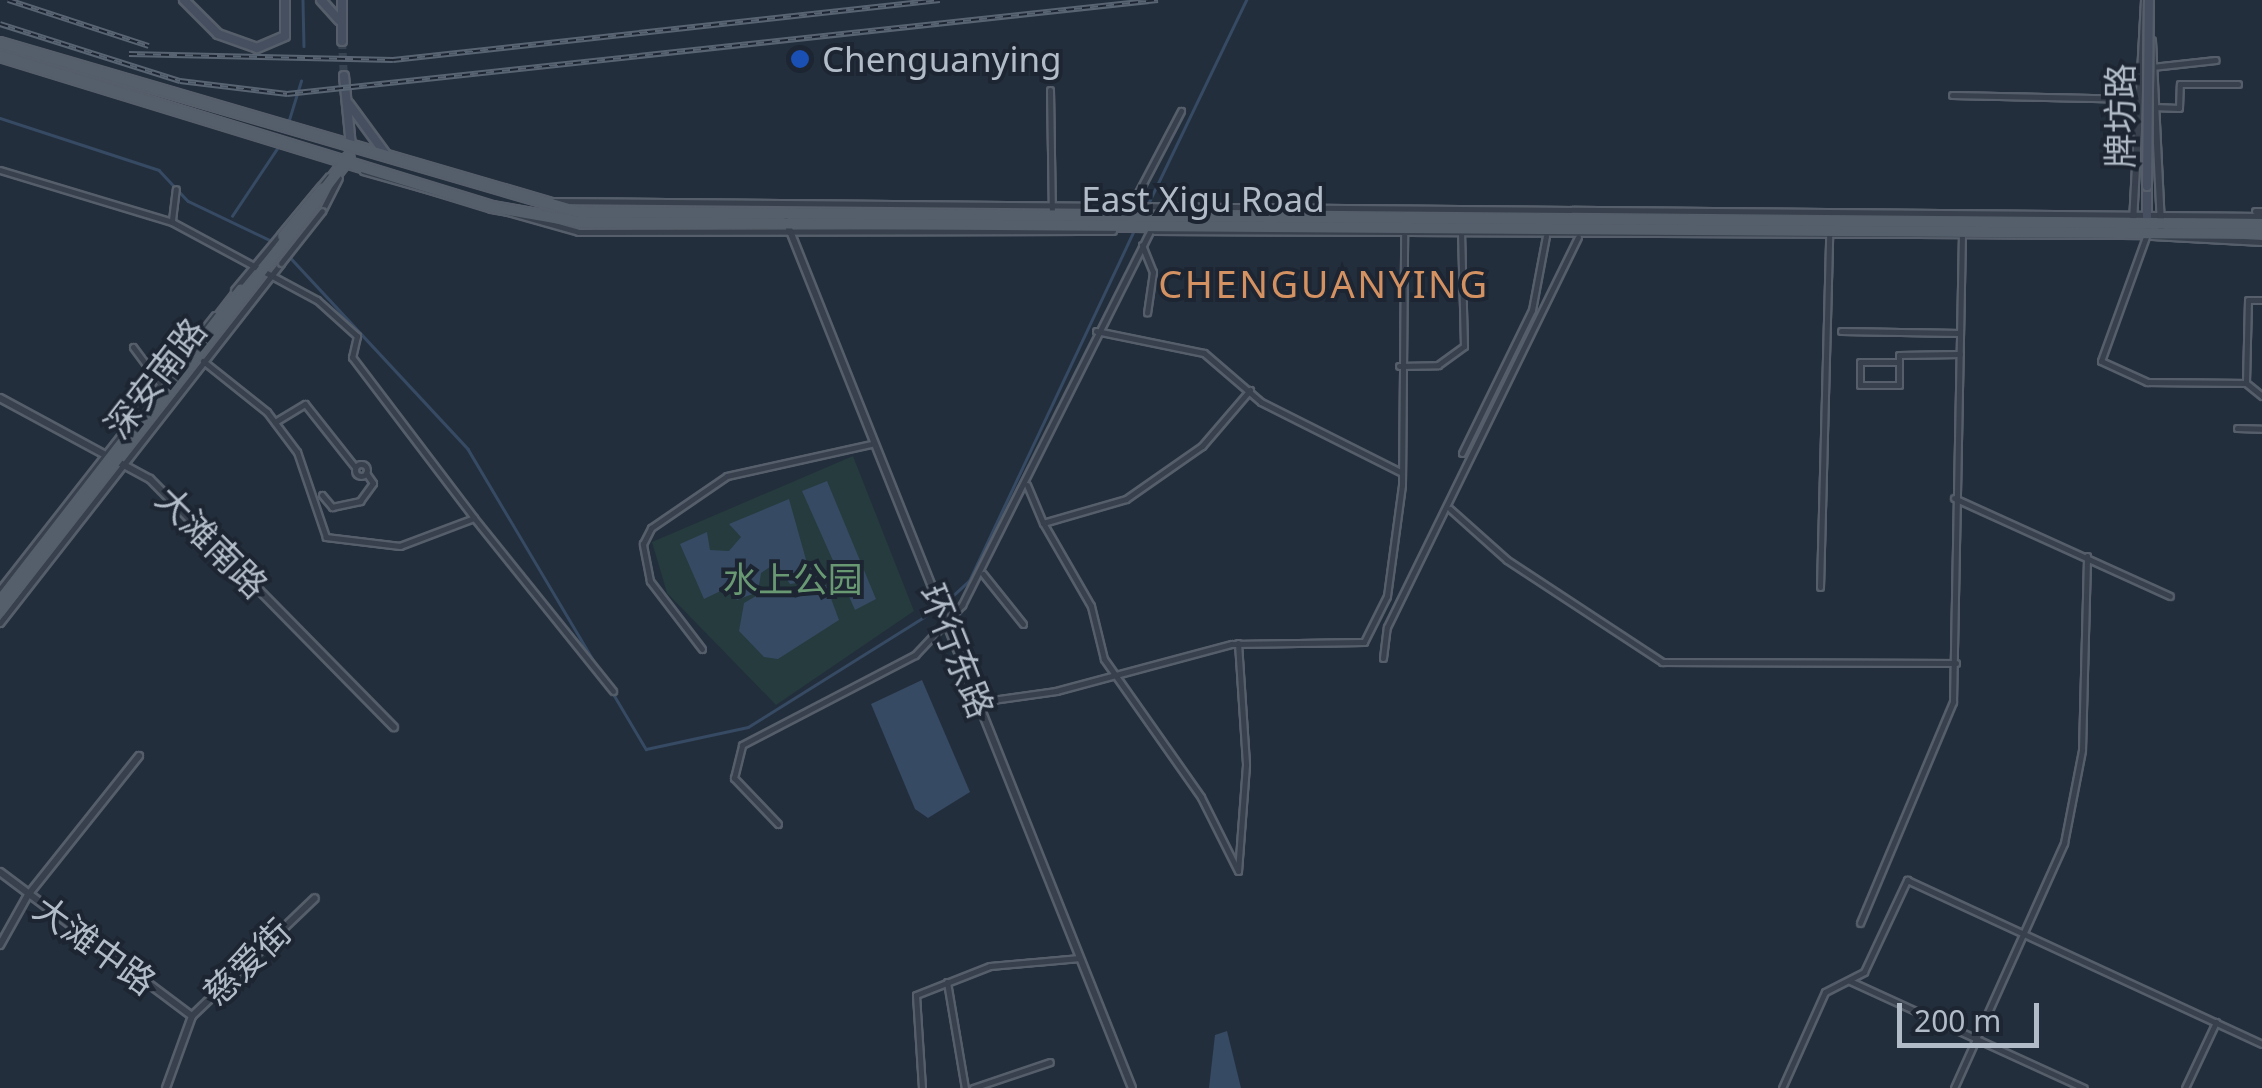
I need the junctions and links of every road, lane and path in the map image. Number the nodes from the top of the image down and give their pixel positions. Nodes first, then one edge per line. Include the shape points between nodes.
1 (184, 0) edge
2 (285, 0) edge
3 (321, 0) edge
4 (342, 0) edge
5 (2148, 0) edge
6 (338, 20) junction
7 (342, 41) tunnel mouth
8 (0, 43) edge
9 (0, 56) edge
10 (2216, 60) dead end
11 (2152, 67) junction
12 (344, 76) tunnel mouth
13 (2238, 84) dead end
14 (1050, 90) dead end
15 (1952, 95) dead end
16 (2149, 101) junction
17 (348, 104) junction
18 (1182, 111) dead end
19 (349, 121) junction
20 (273, 133) junction
21 (311, 142) junction
22 (349, 156) junction
23 (387, 156) junction
24 (0, 170) edge
25 (176, 188) dead end
26 (2260, 215) edge
27 (1052, 216) junction
28 (786, 218) junction
29 (1127, 219) junction
30 (172, 222) junction
31 (1152, 222) junction
32 (2147, 223) junction
33 (2161, 223) junction
34 (2133, 224) junction
35 (1404, 230) junction
36 (1967, 231) junction
37 (1546, 232) junction
38 (1579, 232) junction
39 (1461, 234) junction
40 (1830, 234) junction
41 (2262, 238) edge
42 (1142, 245) junction
43 (258, 274) junction
44 (2262, 300) edge
45 (1147, 313) dead end
46 (1096, 330) junction
47 (1841, 331) dead end
48 (1960, 334) junction
49 (133, 348) dead end
50 (1960, 354) junction
51 (203, 361) junction
52 (1899, 362) junction
53 (1399, 366) junction
54 (2246, 383) junction
55 (162, 386) junction
56 (1250, 390) junction
57 (2262, 396) edge
58 (0, 398) edge
59 (275, 422) junction
60 (2237, 428) dead end
61 (2262, 429) edge
62 (871, 444) junction
63 (1462, 453) dead end
64 (117, 456) junction
65 (1401, 473) junction
66 (1027, 486) dead end
67 (322, 494) dead end
68 (1954, 498) junction
69 (1450, 509) junction
70 (474, 518) junction
71 (1043, 523) junction
72 (2088, 556) junction
73 (983, 574) junction
74 (1820, 587) dead end
75 (0, 589) edge
76 (2170, 596) dead end
77 (0, 600) edge
78 (0, 612) edge
79 (944, 618) junction
80 (0, 623) edge
81 (1023, 624) dead end
82 (1238, 643) junction
83 (702, 650) dead end
84 (1384, 658) dead end
85 (1956, 663) junction
86 (1118, 670) junction
87 (612, 691) dead end
88 (978, 702) junction
89 (394, 727) dead end
90 (140, 756) dead end
91 (778, 824) dead end
92 (0, 872) edge
93 (28, 895) junction
94 (315, 898) dead end
95 (1860, 924) dead end
96 (2024, 934) junction
97 (0, 945) edge
98 (1080, 958) junction
99 (1848, 980) junction
100 (948, 982) junction
101 (192, 1016) junction
102 (2216, 1022) junction
103 (1978, 1038) junction
104 (2262, 1044) edge
105 (1050, 1062) dead end
106 (166, 1088) edge
107 (922, 1088) edge
108 (965, 1088) edge
109 (973, 1088) edge
110 (1132, 1088) edge
111 (1782, 1088) edge
112 (1954, 1088) edge
113 (2084, 1088) edge
114 (2185, 1088) edge

1 - 2 main road via 218,34 257,48 284,36
3 - 6 main road
4 - 6 main road
5 - 11 street
5 - 16 street
5 - 32 main road, 牌坊路, bridge
6 - 7 main road
8 - 20 main road
9 - 20 main road
10 - 11 street
11 - 16 street
12 - 17 main road
13 - 16 street via 2180,84 2179,108
14 - 27 street
15 - 16 street
16 - 33 street
16 - 34 street
17 - 19 main road
17 - 23 main road
18 - 29 street
19 - 21 main road
19 - 22 main road
20 - 21 main road, East Xigu Road
21 - 22 main road, East Xigu Road
21 - 22 main road, East Xigu Road
22 - 23 main road, East Xigu Road
22 - 28 main road, East Xigu Road via 492,207 578,222
22 - 43 main road, 深安南路
23 - 28 main road, East Xigu Road via 453,182 579,212
24 - 30 street
25 - 30 street
26 - 33 main road
27 - 28 street
27 - 28 main road, East Xigu Road
27 - 29 main road, East Xigu Road
28 - 29 street
28 - 62 street, 环行东路
29 - 31 main road, East Xigu Road
30 - 43 street
31 - 34 street
31 - 35 main road, East Xigu Road
31 - 36 main road, East Xigu Road
31 - 42 street
32 - 33 main road, East Xigu Road
32 - 33 street
32 - 34 main road, East Xigu Road
32 - 34 street
32 - 36 street via 2130,241
32 - 41 street via 2160,241
32 - 54 street via 2101,361 2146,382
33 - 41 main road
34 - 36 main road, East Xigu Road
35 - 37 main road, East Xigu Road
35 - 39 street
35 - 53 street
36 - 40 main road, East Xigu Road
36 - 48 street
37 - 38 main road, East Xigu Road
37 - 39 street
37 - 63 street via 1532,310
38 - 40 main road, East Xigu Road
38 - 69 street
39 - 53 street via 1464,346 1438,365
40 - 74 street
42 - 45 street via 1153,272
42 - 46 street
43 - 51 street, 深安南路
43 - 55 main road, 深安南路
43 - 64 main road, 深安南路
43 - 70 street via 316,300 357,336 352,357
44 - 54 street via 2248,300
46 - 56 street via 1204,353
46 - 73 street
47 - 48 street
48 - 50 street
49 - 55 street
50 - 52 street via 1899,354
50 - 68 street
51 - 59 street
51 - 64 street, 深安南路
52 - 52 street via 1899,385 1860,385 1860,362
53 - 65 street
54 - 57 street
55 - 64 main road, 深安南路
56 - 65 street
56 - 71 street via 1202,446 1126,499
58 - 64 street, 大滩南路
59 - 67 street via 305,404 373,483 360,501 332,507
59 - 70 street via 302,462 326,538 400,546
60 - 61 street
62 - 79 street, 环行东路
62 - 83 street via 727,476 651,528 643,544 650,581
64 - 75 street, 深安南路
64 - 77 main road, 深安南路
64 - 78 main road, 深安南路
64 - 80 street, 深安南路
64 - 89 street, 大滩南路
65 - 82 street via 1386,596 1364,642
66 - 71 street
68 - 72 street
68 - 85 street
69 - 84 street via 1388,627
69 - 85 street via 1507,560 1662,662
70 - 87 street
71 - 86 street via 1091,606 1104,658
72 - 76 street
72 - 96 street via 2080,774 2064,844
73 - 79 street
73 - 81 street
79 - 88 street, 环行东路
79 - 91 street via 914,655 742,745 734,778
82 - 86 street
82 - 86 street via 1246,765 1238,870
85 - 95 street via 1938,748
86 - 88 street via 1056,692
88 - 98 street, 环行东路
90 - 93 street
92 - 93 street, 大滩中路
93 - 97 street
93 - 101 street, 大滩中路
94 - 101 street, 慈爱街
96 - 99 street via 1907,880 1864,972
96 - 102 street
96 - 103 street
98 - 100 street via 990,966
98 - 110 street, 环行东路
99 - 103 street
99 - 111 street via 1825,992
100 - 107 street via 916,995
100 - 108 street
101 - 106 street, 慈爱街
102 - 104 street
102 - 114 street
103 - 112 street
103 - 113 street
105 - 109 street

